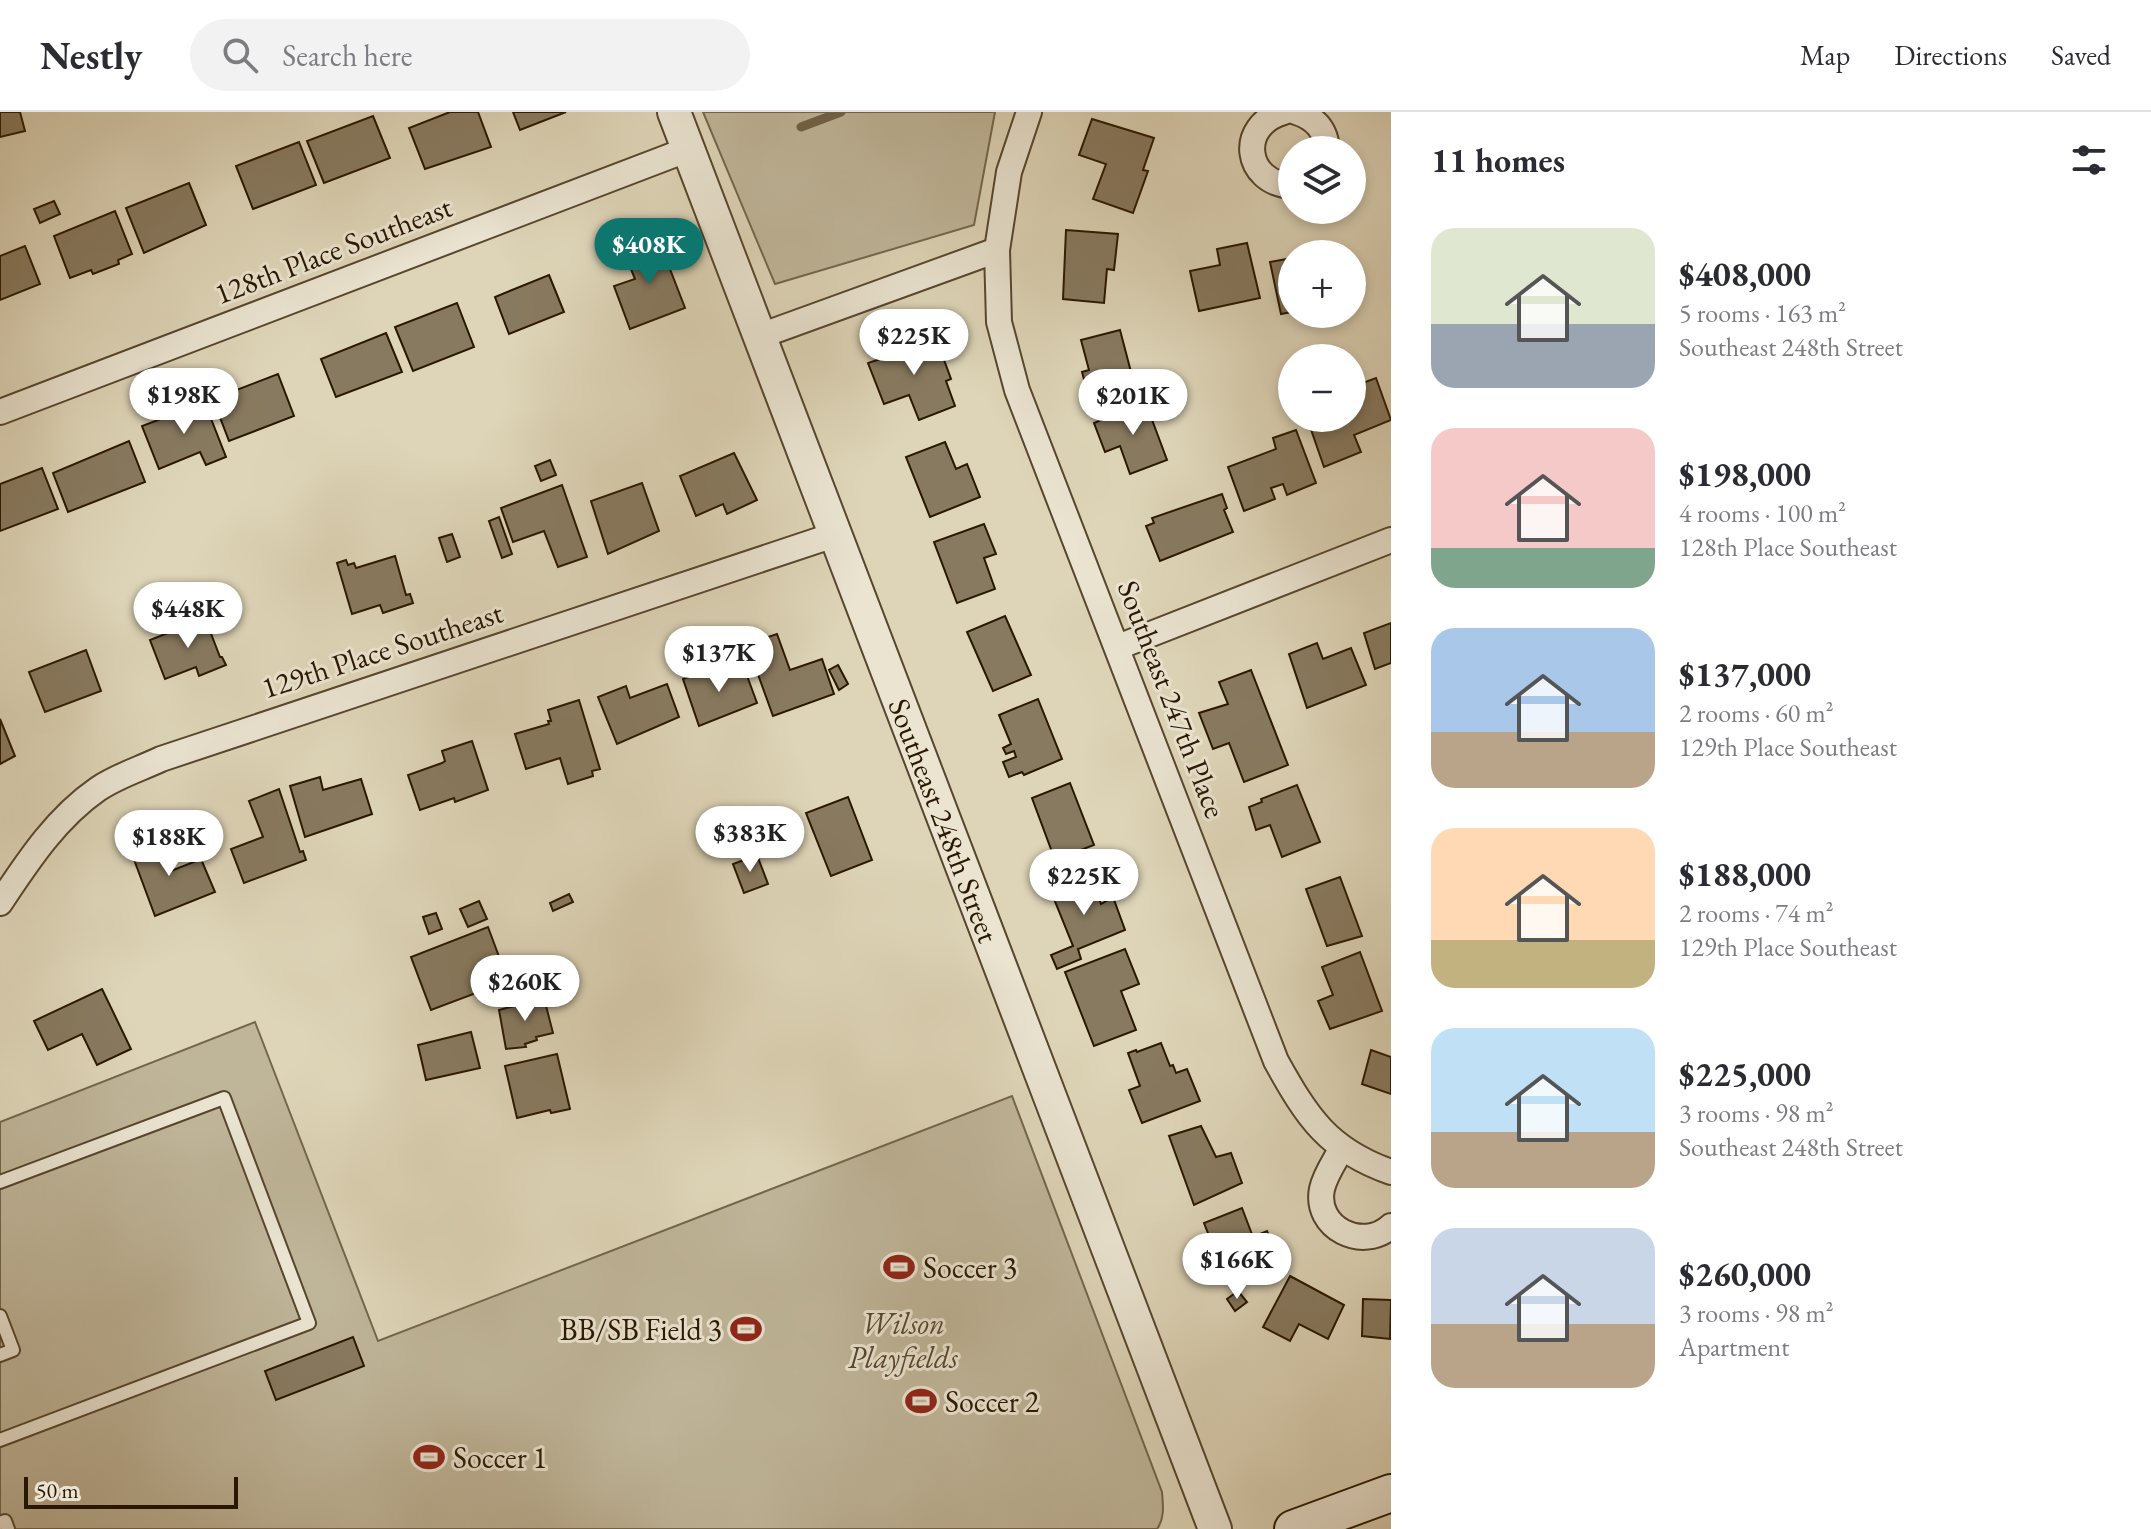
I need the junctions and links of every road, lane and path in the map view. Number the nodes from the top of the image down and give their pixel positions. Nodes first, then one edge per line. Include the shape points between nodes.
1 (674, 112) edge
2 (1029, 112) edge
3 (1284, 112) edge
4 (1296, 112) edge
5 (1324, 136) edge
6 (689, 149) junction
7 (1278, 184) edge
8 (997, 250) junction
9 (760, 336) junction
10 (0, 412) edge
11 (834, 535) junction
12 (1391, 540) edge
13 (1118, 647) junction
14 (0, 903) edge
15 (1342, 1148) junction
16 (1391, 1172) edge
17 (0, 1182) edge
18 (1391, 1226) edge
19 (0, 1316) edge
20 (0, 1355) edge
21 (0, 1440) edge
22 (1391, 1493) edge
23 (0, 1523) edge
24 (8, 1529) edge
25 (1215, 1529) edge
26 (1293, 1529) edge

1 - 6 street, Southeast 248th Street
2 - 8 street via 1009,172
3 - 7 street via 1263,122 1252,146 1253,159 1268,180
4 - 5 street via 1318,124
6 - 9 street, Southeast 248th Street
6 - 10 street, 128th Place Southeast
8 - 9 street
8 - 13 street, Southeast 247th Place via 999,322 1017,390
9 - 11 street, Southeast 248th Street
11 - 14 street, 129th Place Southeast via 161,759 100,788 69,812 32,853
11 - 25 street, Southeast 248th Street
12 - 13 street
13 - 15 street, Southeast 247th Place via 1276,1061 1301,1106
15 - 16 street, Southeast 247th Place
15 - 18 street via 1322,1190 1327,1218 1347,1235 1361,1238 1375,1237
17 - 21 lane via 224,1098 309,1323
19 - 20 lane via 13,1350
22 - 26 main road
23 - 24 lane via 5,1521

